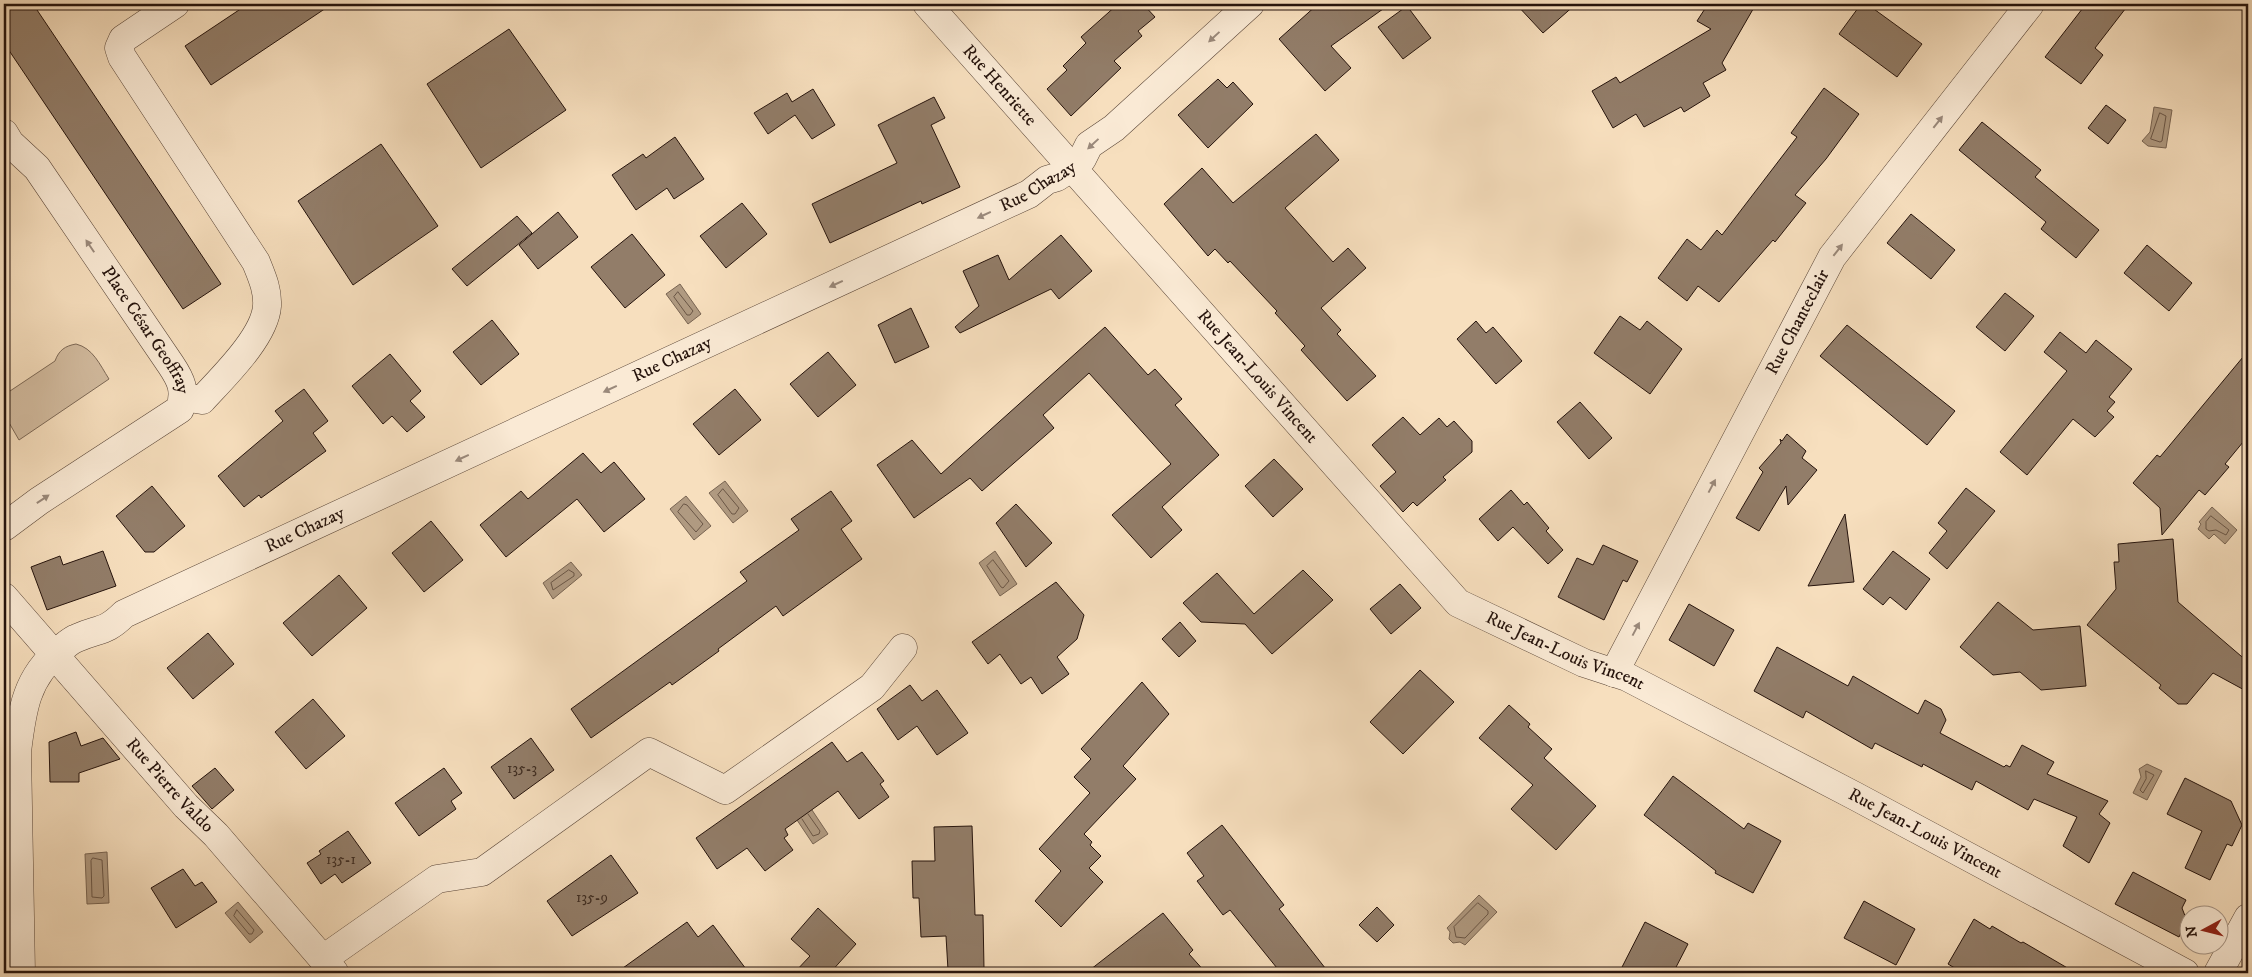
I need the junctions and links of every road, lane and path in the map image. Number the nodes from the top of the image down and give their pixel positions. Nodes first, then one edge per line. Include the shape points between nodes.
1 (175, 4) edge
2 (927, 4) edge
3 (1250, 4) edge
4 (2030, 4) edge
5 (4, 133) edge
6 (1072, 167) junction
7 (184, 397) junction
8 (4, 527) edge
9 (4, 597) edge
10 (903, 648) dead end
11 (54, 655) junction
12 (1614, 673) junction
13 (14, 698) edge
14 (2248, 918) edge
15 (329, 966) edge
16 (22, 973) edge
17 (2185, 973) edge
18 (2218, 973) edge

1 - 7 street via 122,39 122,57 256,262 266,285 267,308 256,335 241,357 202,400
2 - 6 street, Rue Henriette
3 -> 6 street, Rue Chazay via 1114,128 1089,145 1082,159
12 -> 4 street, Rue Chanteclair via 1832,257
7 -> 5 street, Place César Geoffray via 182,382 37,168
6 -> 11 street, Rue Chazay via 1012,202 124,614 114,625 75,638
6 - 12 street, Rue Jean-Louis Vincent via 1458,603 1584,663
8 -> 7 street, Place César Geoffray via 180,409
9 - 11 street, Rue Pierre Valdo
10 - 15 street via 872,687 725,790 649,752 482,872 437,879
11 - 13 street, Rue Chazay
11 - 15 street, Rue Pierre Valdo
12 - 17 street, Rue Jean-Louis Vincent via 1846,791
13 - 16 street, Rue Chazay
14 - 18 street

